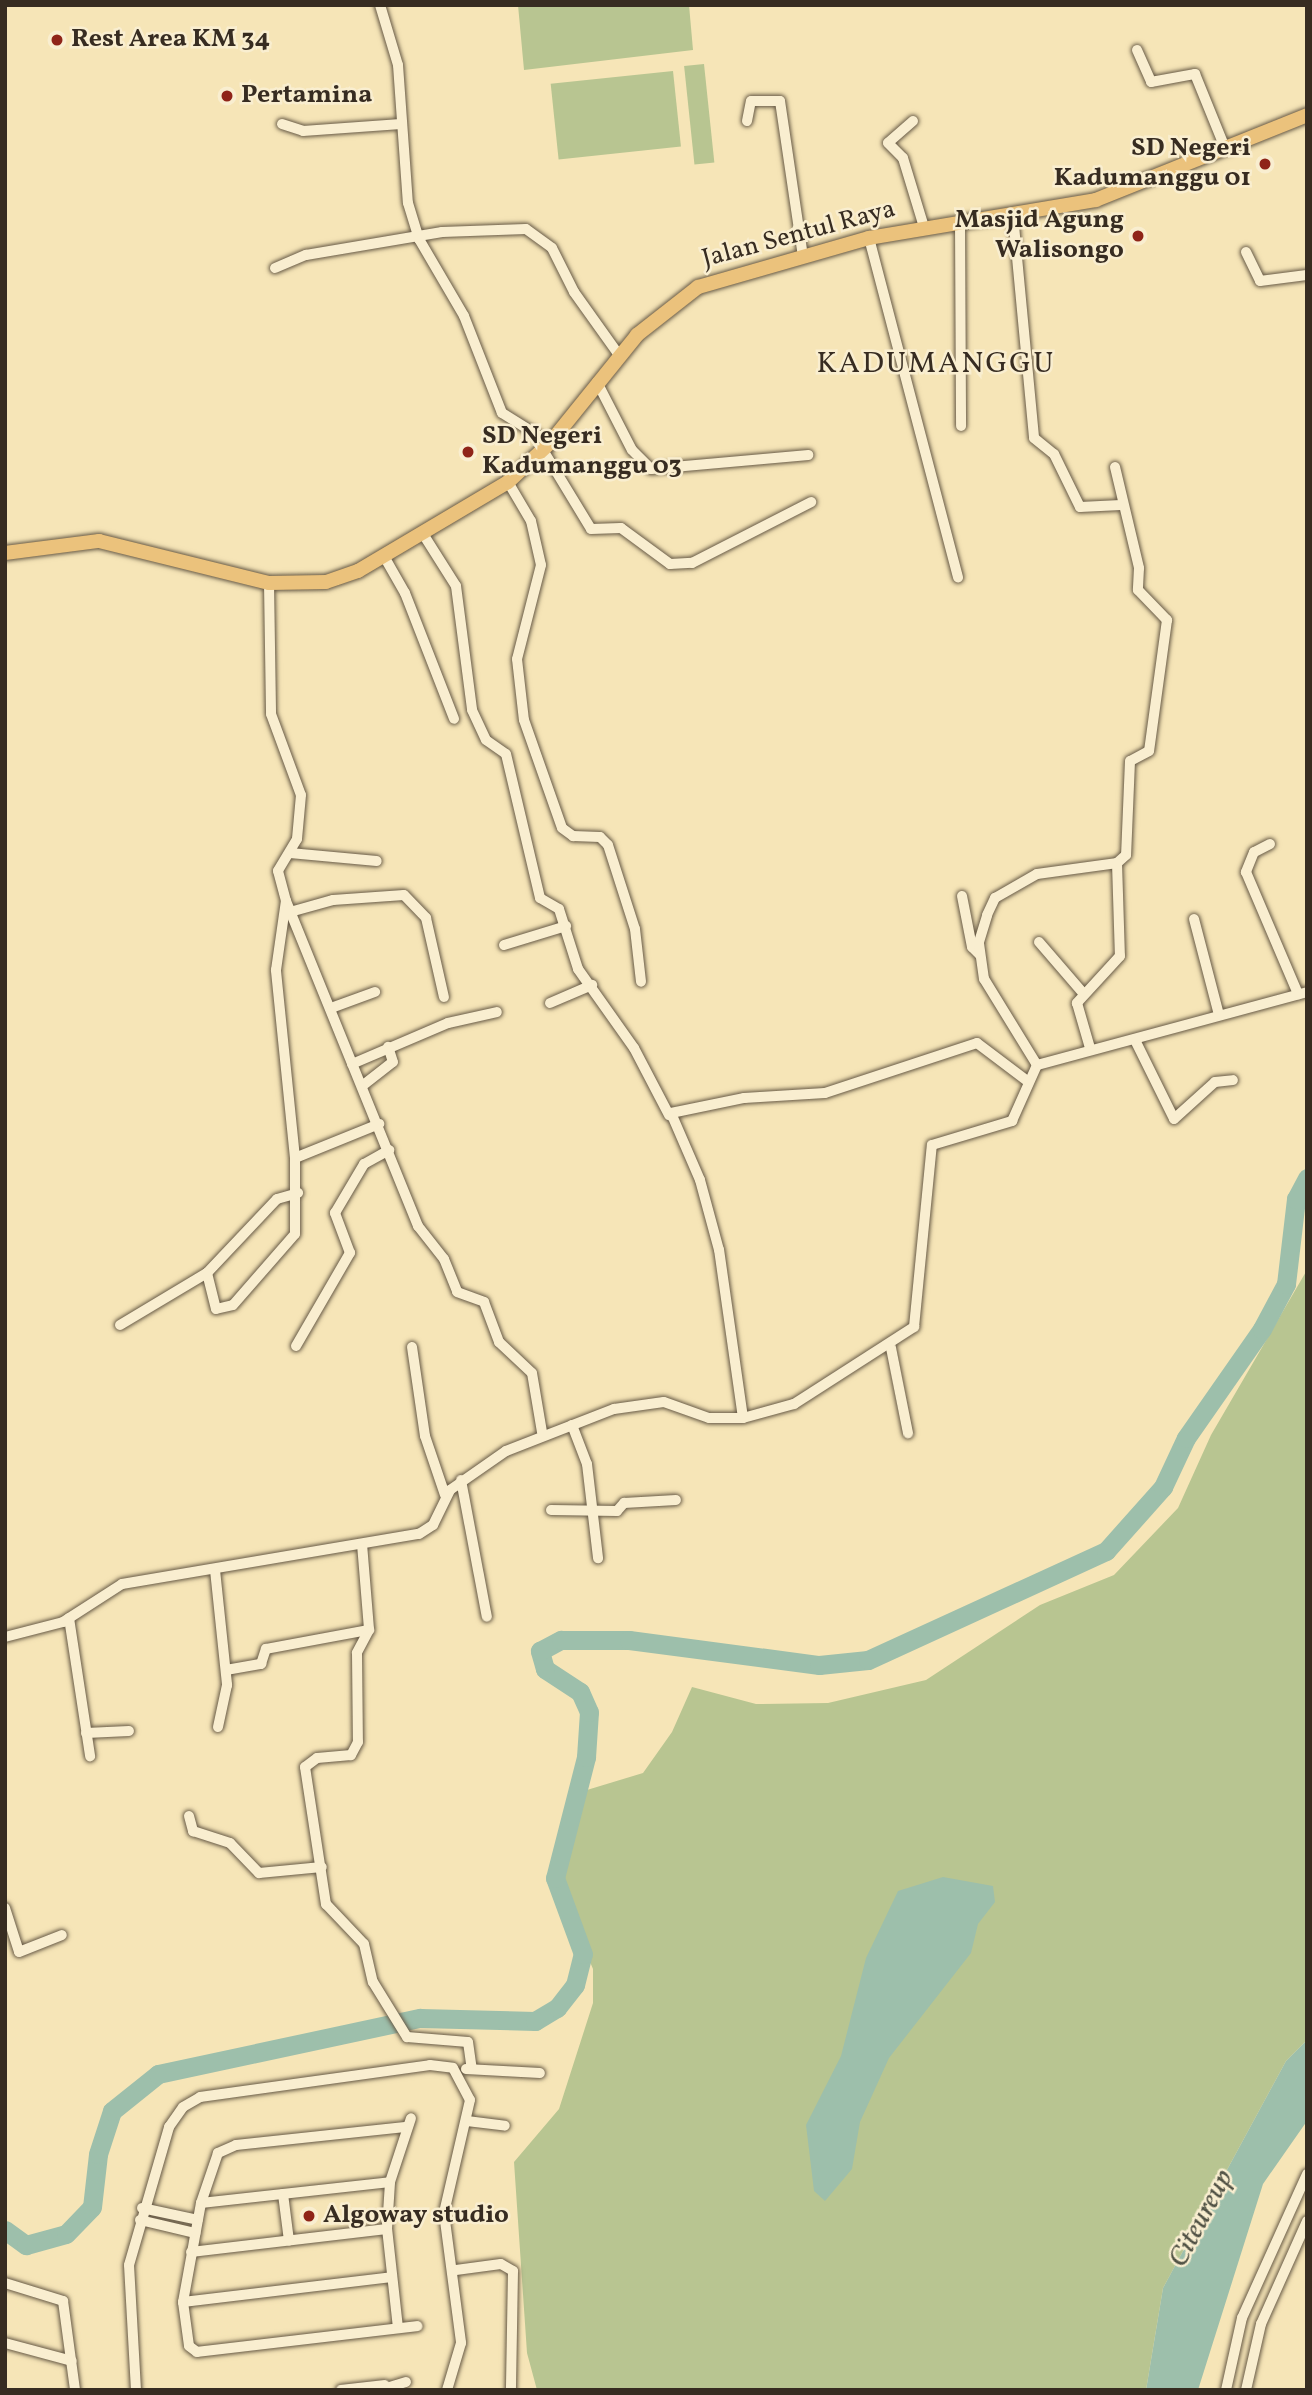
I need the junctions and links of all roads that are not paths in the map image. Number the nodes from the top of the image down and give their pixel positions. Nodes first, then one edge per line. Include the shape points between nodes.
1 (380, 5) edge
2 (1137, 50) dead end
3 (1307, 115) edge
4 (747, 121) dead end
5 (913, 121) dead end
6 (282, 124) dead end
7 (401, 124) junction
8 (1225, 148) junction
9 (1013, 215) junction
10 (960, 222) junction
11 (924, 227) junction
12 (869, 238) junction
13 (419, 239) junction
14 (1246, 252) dead end
15 (803, 256) junction
16 (275, 268) dead end
17 (1307, 275) edge
18 (619, 355) junction
19 (597, 382) junction
20 (961, 426) dead end
21 (547, 446) junction
22 (808, 455) dead end
23 (1115, 467) dead end
24 (508, 482) junction
25 (811, 502) dead end
26 (1121, 505) junction
27 (425, 537) junction
28 (5, 553) edge
29 (385, 558) junction
30 (958, 578) dead end
31 (269, 583) junction
32 (454, 719) dead end
33 (1270, 844) dead end
34 (289, 853) junction
35 (377, 861) dead end
36 (1117, 863) junction
37 (962, 896) dead end
38 (288, 906) junction
39 (1194, 919) dead end
40 (566, 926) junction
41 (1039, 942) dead end
42 (504, 945) dead end
43 (981, 955) junction
44 (641, 982) dead end
45 (592, 985) junction
46 (375, 992) dead end
47 (1083, 993) junction
48 (1302, 993) edge
49 (444, 997) dead end
50 (550, 1003) dead end
51 (331, 1008) junction
52 (497, 1012) dead end
53 (1219, 1015) junction
54 (1135, 1040) junction
55 (388, 1047) junction
56 (1090, 1048) junction
57 (352, 1064) junction
58 (1037, 1065) junction
59 (1026, 1080) junction
60 (1233, 1080) dead end
61 (362, 1086) junction
62 (670, 1115) junction
63 (379, 1124) junction
64 (389, 1150) junction
65 (295, 1158) junction
66 (298, 1193) junction
67 (207, 1273) junction
68 (120, 1325) dead end
69 (296, 1346) dead end
70 (412, 1347) dead end
71 (891, 1348) junction
72 (743, 1418) junction
73 (572, 1425) junction
74 (542, 1432) junction
75 (908, 1433) dead end
76 (461, 1480) junction
77 (445, 1495) junction
78 (676, 1500) dead end
79 (591, 1508) junction
80 (551, 1510) dead end
81 (362, 1544) junction
82 (598, 1559) dead end
83 (215, 1570) junction
84 (487, 1617) dead end
85 (69, 1618) junction
86 (369, 1630) junction
87 (5, 1637) edge
88 (226, 1670) junction
89 (218, 1727) dead end
90 (129, 1731) dead end
91 (86, 1733) junction
92 (90, 1756) dead end
93 (189, 1816) dead end
94 (322, 1867) junction
95 (5, 1908) edge
96 (62, 1935) dead end
97 (453, 2068) junction
98 (472, 2069) junction
99 (540, 2073) dead end
100 (467, 2121) junction
101 (505, 2126) dead end
102 (1307, 2174) edge
103 (390, 2182) junction
104 (283, 2194) junction
105 (201, 2203) junction
106 (141, 2214) junction
107 (198, 2220) junction
108 (1307, 2221) edge
109 (387, 2229) junction
110 (195, 2233) junction
111 (289, 2241) junction
112 (191, 2252) junction
113 (456, 2270) junction
114 (392, 2277) junction
115 (5, 2283) edge
116 (183, 2302) junction
117 (417, 2326) dead end
118 (398, 2328) junction
119 (5, 2343) edge
120 (72, 2361) junction
121 (406, 2382) dead end
122 (384, 2388) edge
123 (75, 2390) edge
124 (136, 2390) edge
125 (341, 2390) edge
126 (447, 2390) edge
127 (512, 2390) edge
128 (1226, 2390) edge
129 (1246, 2390) edge

1 - 7 street via 398,65
2 - 8 street via 1151,82 1195,74
3 - 8 main road, Jalan Sentul Raya
4 - 15 street via 748,104 780,101
5 - 11 street via 888,143 911,177
6 - 7 street via 303,131
7 - 13 street via 408,203
8 - 9 main road, Jalan Sentul Raya via 1096,200
9 - 10 main road, Jalan Sentul Raya
9 - 26 street via 1034,438 1057,458 1080,507
10 - 11 main road, Jalan Sentul Raya
10 - 20 street
11 - 12 main road, Jalan Sentul Raya
12 - 15 main road, Jalan Sentul Raya
12 - 30 street via 956,552
13 - 16 street via 306,255
13 - 18 street via 476,228 542,236
13 - 21 street via 464,316 502,413
14 - 17 street via 1260,281
15 - 18 main road, Jalan Sentul Raya via 682,296
18 - 19 main road, Jalan Sentul Raya
19 - 21 main road, Jalan Sentul Raya
19 - 22 street via 632,450 651,469
21 - 24 main road, Jalan Sentul Raya
21 - 25 street via 591,529 621,528 670,564 692,563
23 - 26 street
24 - 27 main road, Jalan Sentul Raya
24 - 44 street via 531,520 541,565 517,659 524,720 562,828 600,837 608,845 635,929
26 - 36 street via 1138,590 1167,620 1149,751 1130,761 1126,855
27 - 29 main road, Jalan Sentul Raya
27 - 40 street via 456,586 472,710 486,740 506,754 540,898 554,903
28 - 31 main road, Jalan Sentul Raya via 99,541
29 - 31 main road, Jalan Sentul Raya via 326,582
29 - 32 street via 405,593
31 - 34 street via 271,714 301,795
33 - 48 street via 1254,852 1246,872
34 - 35 street
34 - 38 street via 278,872
36 - 43 street via 1019,881 995,898 982,929
36 - 47 street via 1120,956
37 - 43 street via 972,947
38 - 49 street via 404,894 426,918
38 - 51 street
38 - 65 street via 276,970
39 - 53 street
40 - 42 street
40 - 45 street via 578,970
41 - 47 street
43 - 58 street via 984,979
45 - 50 street
45 - 62 street
46 - 51 street
47 - 56 street via 1077,1009
48 - 53 street
51 - 57 street
52 - 55 street
53 - 54 street
54 - 56 street
54 - 60 street via 1174,1119 1215,1083
55 - 57 street
55 - 61 street via 393,1062
56 - 58 street
57 - 61 street
58 - 59 street
59 - 62 street via 977,1043 825,1093 744,1098
59 - 71 street via 1012,1121 928,1149 917,1316 907,1337
61 - 63 street
62 - 72 street via 700,1180 719,1250
63 - 64 street
63 - 65 street
64 - 69 street via 364,1164 335,1213 350,1253
64 - 74 street via 418,1226 444,1259 456,1290 484,1302 499,1342 532,1373
65 - 66 street
66 - 67 street via 277,1199
66 - 67 street via 295,1234 233,1305 216,1309
67 - 68 street
70 - 77 street via 425,1436
71 - 72 street via 794,1404
71 - 75 street
72 - 73 street via 709,1418 655,1401
73 - 74 street
73 - 79 street via 585,1457
74 - 76 street
76 - 77 street
76 - 84 street
77 - 81 street via 426,1531
78 - 79 street via 624,1503 619,1511
79 - 80 street
79 - 82 street
81 - 83 street
81 - 86 street
83 - 85 street via 122,1584
83 - 88 street
85 - 87 street
85 - 91 street
86 - 88 street via 264,1650 261,1664
86 - 94 street via 357,1653 354,1753 311,1760 305,1767
88 - 89 street
90 - 91 street
91 - 92 street
93 - 94 street via 193,1832 230,1843 258,1873
94 - 98 street via 327,1909 364,1944 373,1982 407,2037 468,2042
95 - 96 street via 19,1952
97 - 98 street
97 - 100 street via 468,2091
97 - 106 street via 303,2080 191,2101 169,2127
98 - 99 street
100 - 101 street
100 - 113 street via 444,2213
102 - 128 street via 1242,2318
103 - 104 street
103 - 105 street via 408,2123 225,2148 213,2162
103 - 109 street
104 - 105 street
104 - 111 street
105 - 107 street
106 - 107 street
106 - 110 street
106 - 124 street via 127,2281
107 - 110 street
108 - 129 street via 1261,2324
109 - 111 street
109 - 114 street
110 - 112 street
111 - 112 street
112 - 116 street
113 - 126 street via 460,2357
113 - 127 street via 501,2264 513,2271
114 - 116 street
114 - 118 street
115 - 120 street via 61,2298
116 - 118 street via 189,2346 197,2352
117 - 118 street
119 - 120 street
120 - 123 street
121 - 122 street
122 - 125 street

